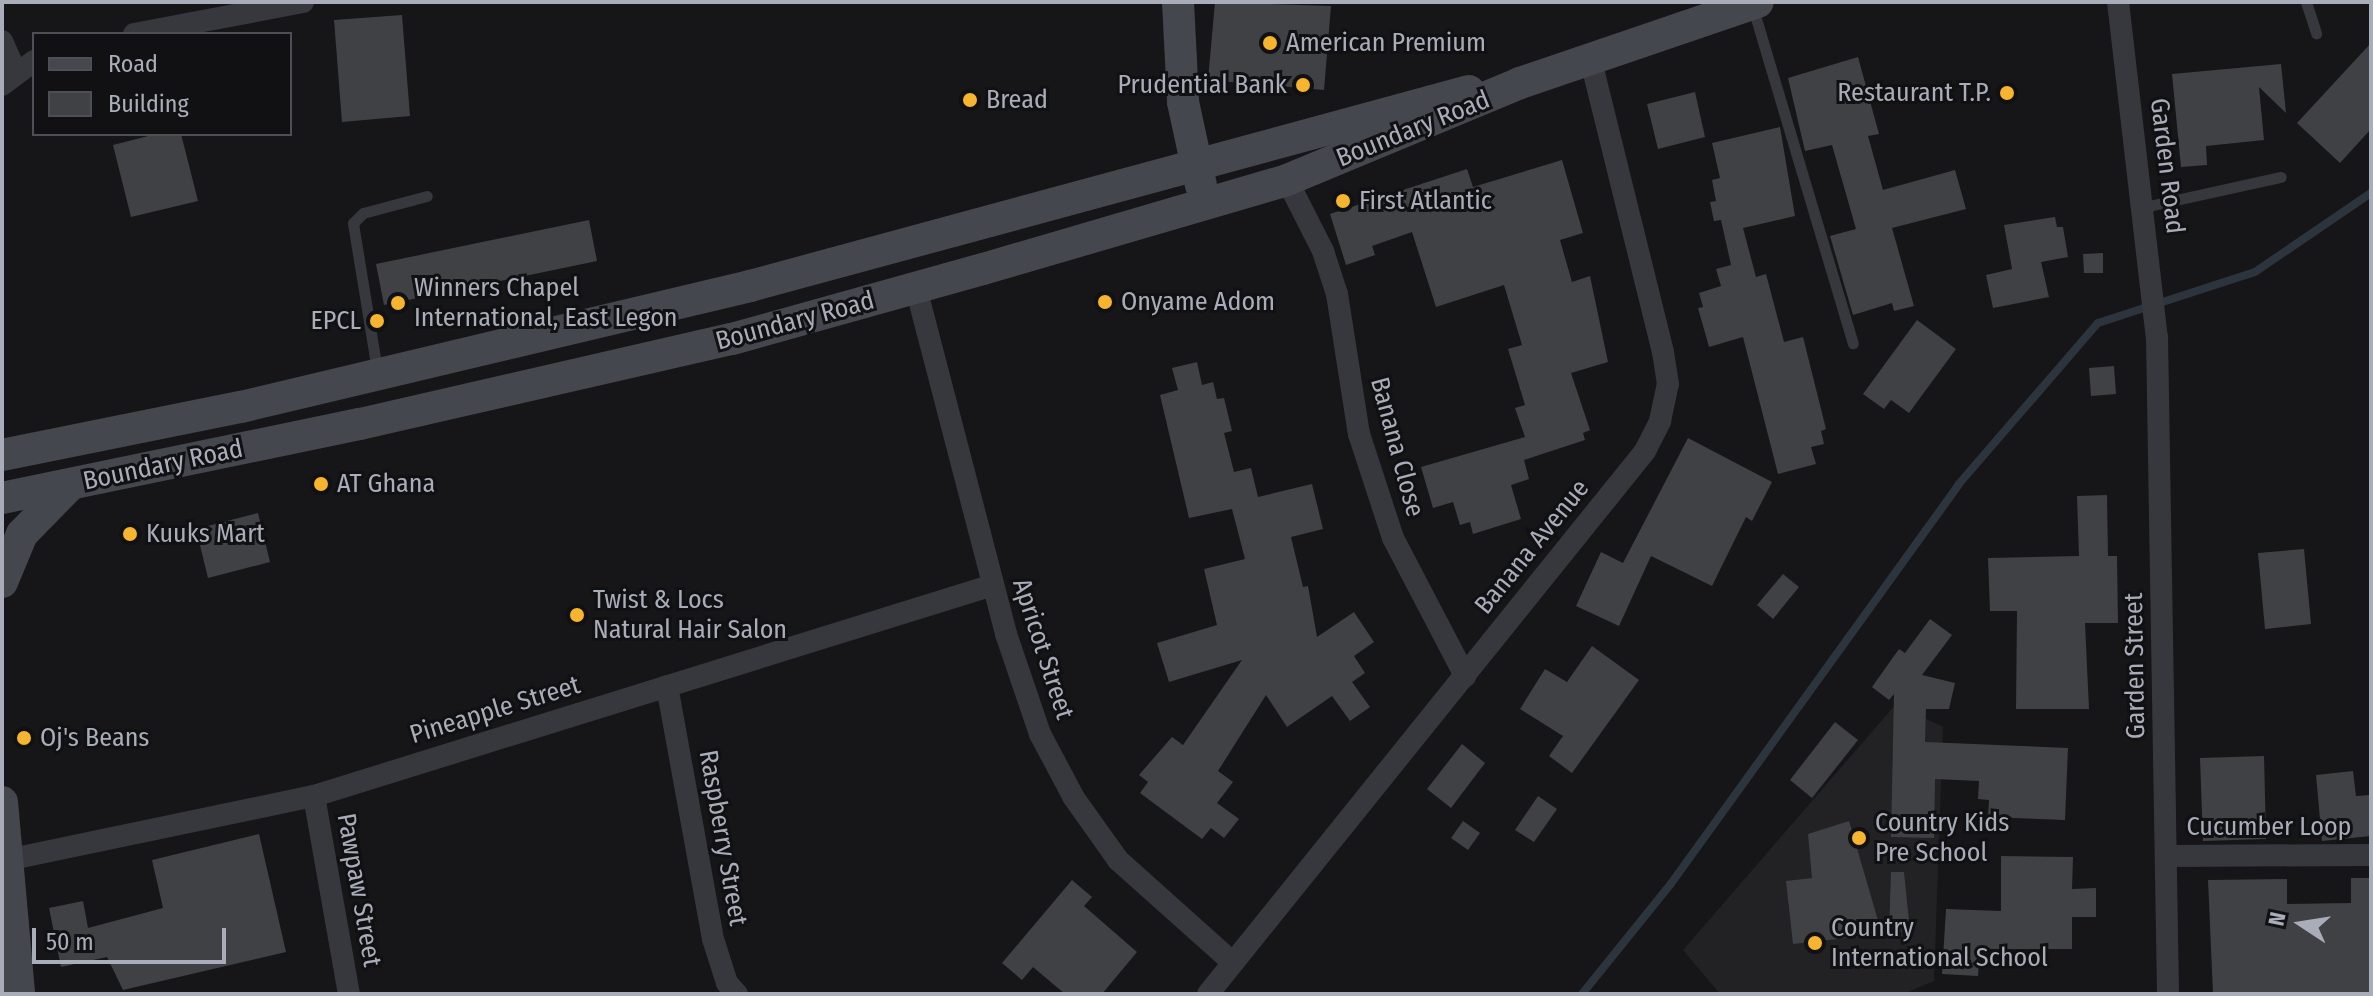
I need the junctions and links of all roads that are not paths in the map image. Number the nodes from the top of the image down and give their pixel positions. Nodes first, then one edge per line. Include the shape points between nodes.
1 (303, 2) edge
2 (1178, 2) edge
3 (2118, 2) edge
4 (2306, 2) edge
5 (1755, 3) edge
6 (243, 8) edge
7 (142, 32) edge
8 (2316, 33) dead end
9 (2, 41) edge
10 (1590, 58) junction
11 (17, 72) edge
12 (1520, 83) junction
13 (1196, 167) junction
14 (2281, 177) dead end
15 (1287, 180) junction
16 (427, 196) dead end
17 (1207, 205) junction
18 (2144, 207) junction
19 (916, 288) junction
20 (2157, 337) joint
21 (1853, 343) dead end
22 (378, 375) junction
23 (2, 455) edge
24 (70, 485) junction
25 (2, 498) edge
26 (2, 582) edge
27 (993, 585) junction
28 (1465, 676) junction
29 (667, 686) junction
30 (314, 796) junction
31 (2, 802) edge
32 (2371, 855) edge
33 (2168, 856) junction
34 (7, 860) junction
35 (1233, 963) junction
36 (19, 994) edge
37 (349, 994) edge
38 (737, 994) edge
39 (1208, 994) edge
40 (2168, 994) edge

1 - 6 street
2 - 13 main road via 1183,102
3 - 18 street, Garden Road
4 - 8 lane
5 - 10 main road, Boundary Road
5 - 21 lane
6 - 7 street
9 - 11 street
10 - 12 main road, Boundary Road
10 - 28 street, Banana Avenue via 1668,384 1660,421 1645,451
12 - 13 main road, Boundary Road via 1454,93
12 - 15 main road, Boundary Road
13 - 17 main road
13 - 22 main road, Boundary Road via 750,286
14 - 18 lane
15 - 17 main road, Boundary Road
15 - 28 street, Banana Close via 1323,251 1337,294 1359,434 1393,538
16 - 22 lane via 363,213 353,223
17 - 19 main road, Boundary Road
18 - 20 street, Garden Road
19 - 24 main road, Boundary Road via 732,339
19 - 27 street, Apricot Street
20 - 33 street, Garden Street
22 - 23 main road, Boundary Road
24 - 25 main road, Boundary Road
24 - 26 main road via 22,534
27 - 29 street, Pineapple Street
27 - 35 street, Apricot Street via 1040,734 1074,798 1118,860
28 - 35 street, Banana Avenue
29 - 30 street, Pineapple Street
29 - 38 street, Raspberry Street via 713,939 727,983
30 - 34 street, Pineapple Street
30 - 37 street, Pawpaw Street
31 - 34 main road
32 - 33 street, Cucumber Loop
33 - 40 street, Garden Street
34 - 36 main road
35 - 39 street, Banana Avenue

